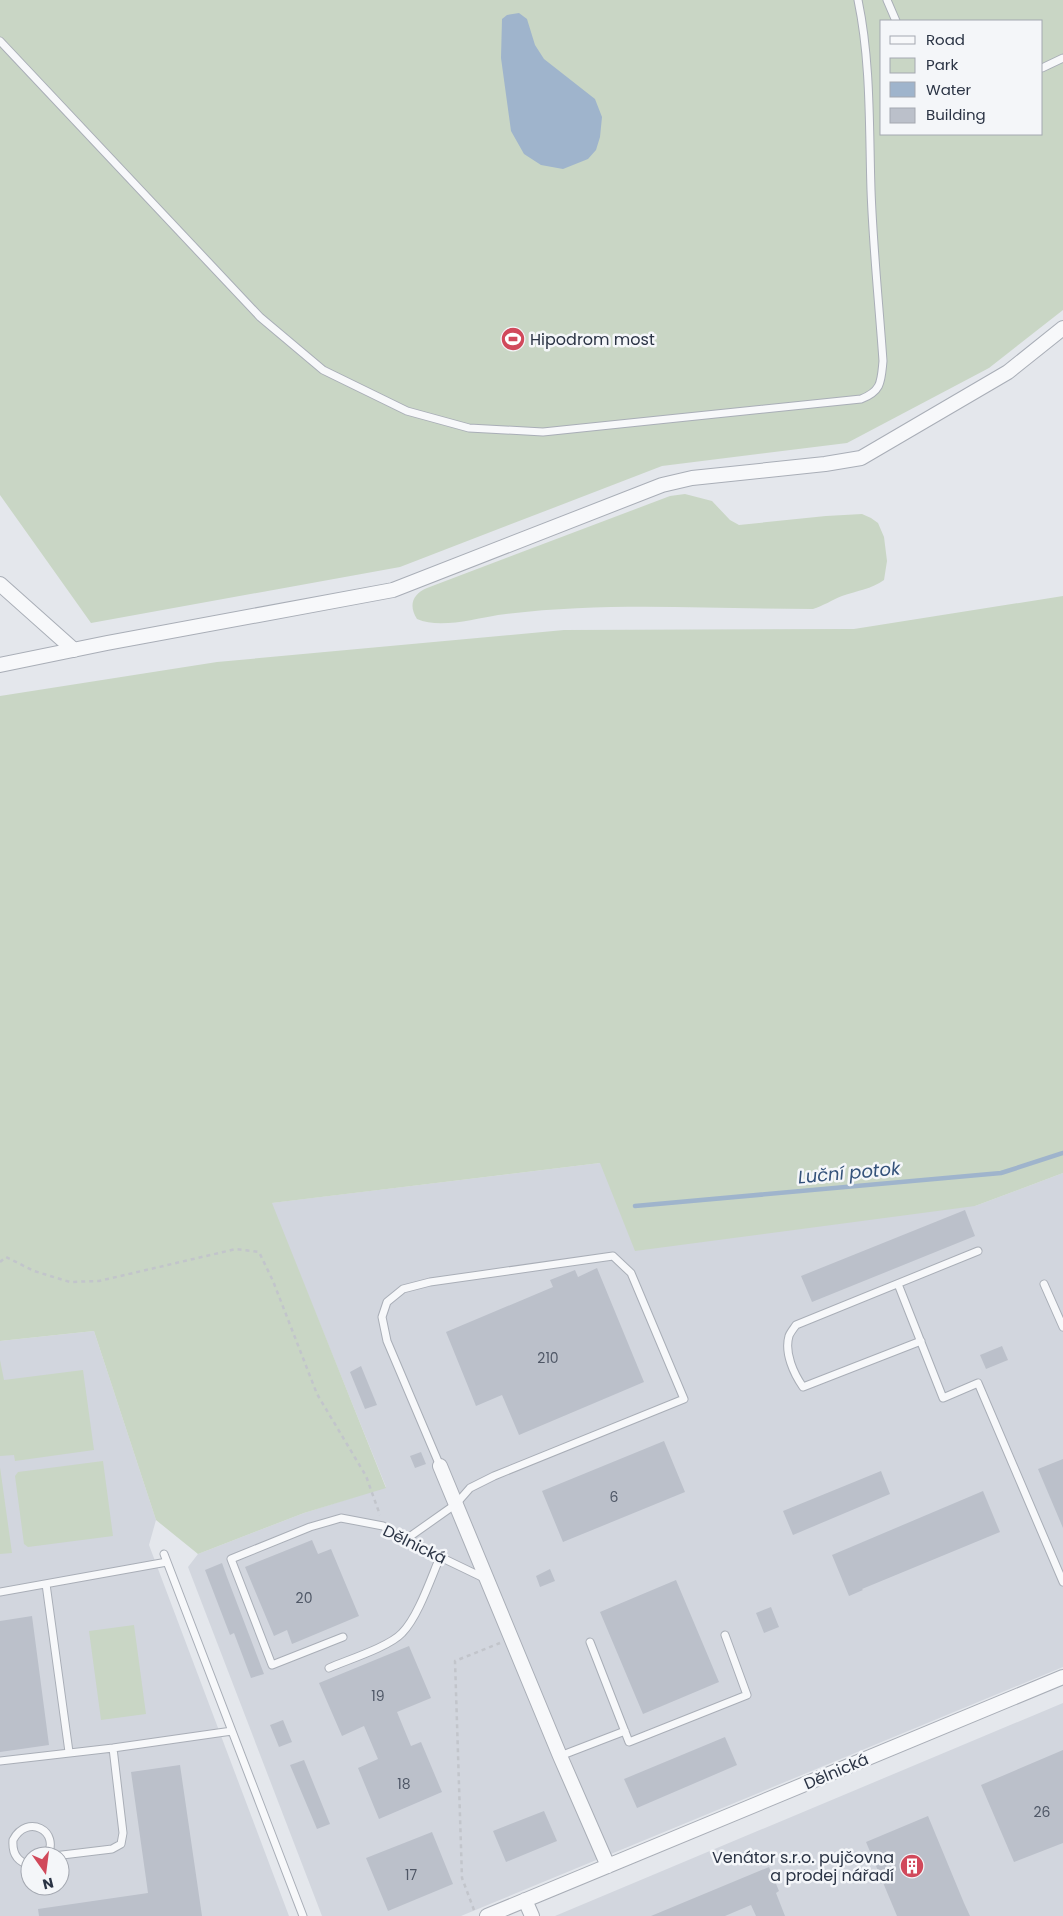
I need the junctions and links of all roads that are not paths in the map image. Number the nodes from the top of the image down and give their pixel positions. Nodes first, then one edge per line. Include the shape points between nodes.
1 (858, 0) edge
2 (887, 0) edge
3 (896, 20) edge
4 (0, 40) edge
5 (1063, 58) edge
6 (1043, 68) edge
7 (1063, 328) edge
8 (0, 584) edge
9 (74, 650) junction
10 (0, 665) edge
11 (978, 1251) dead end
12 (898, 1284) junction
13 (1044, 1284) dead end
14 (1063, 1328) edge
15 (921, 1341) junction
16 (440, 1466) joint
17 (456, 1504) junction
18 (405, 1540) junction
19 (164, 1554) dead end
20 (440, 1557) junction
21 (167, 1562) junction
22 (488, 1580) junction
23 (1063, 1582) edge
24 (46, 1584) junction
25 (0, 1592) edge
26 (725, 1635) dead end
27 (343, 1637) dead end
28 (590, 1642) dead end
29 (329, 1668) dead end
30 (1063, 1677) edge
31 (232, 1731) junction
32 (625, 1731) junction
33 (113, 1748) junction
34 (69, 1752) junction
35 (560, 1756) junction
36 (0, 1761) edge
37 (51, 1846) edge
38 (70, 1854) edge
39 (20, 1860) edge
40 (608, 1866) junction
41 (526, 1900) junction
42 (303, 1916) edge
43 (487, 1916) edge
44 (532, 1916) edge

1 - 4 lane via 867,84 883,361 881,383 872,395 861,399 543,432 469,428 407,411 324,370 260,317
2 - 3 lane
5 - 6 lane
7 - 9 street via 1008,372 861,458 662,484 393,590
8 - 9 street
9 - 10 street
11 - 12 lane
12 - 15 lane
12 - 15 lane via 796,1325 789,1337 789,1357 794,1375 803,1387
13 - 14 lane
15 - 23 lane via 943,1398 978,1383
16 - 17 street, Dělnická
16 - 17 lane via 387,1340 382,1317 387,1302 403,1289 430,1282 613,1256 631,1273 684,1399 494,1476 470,1488
17 - 18 lane
17 - 22 street, Dělnická
18 - 20 lane, Dělnická
18 - 27 lane, Dělnická via 383,1526 341,1518 231,1559 272,1664
19 - 21 lane
20 - 22 lane, Dělnická
20 - 29 lane via 420,1604 402,1634
21 - 24 lane
21 - 31 lane
22 - 35 street, Dělnická
24 - 25 lane
24 - 34 lane
26 - 32 lane via 747,1695 629,1742
28 - 32 lane
30 - 40 street, Dělnická
31 - 33 lane
31 - 42 lane
32 - 35 lane
33 - 34 lane
33 - 38 lane via 123,1833 121,1844 112,1849
34 - 36 lane
35 - 40 street, Dělnická
37 - 39 lane via 43,1830 32,1826 20,1830 13,1840 14,1853
40 - 41 street, Dělnická
41 - 43 street, Dělnická
41 - 44 street

